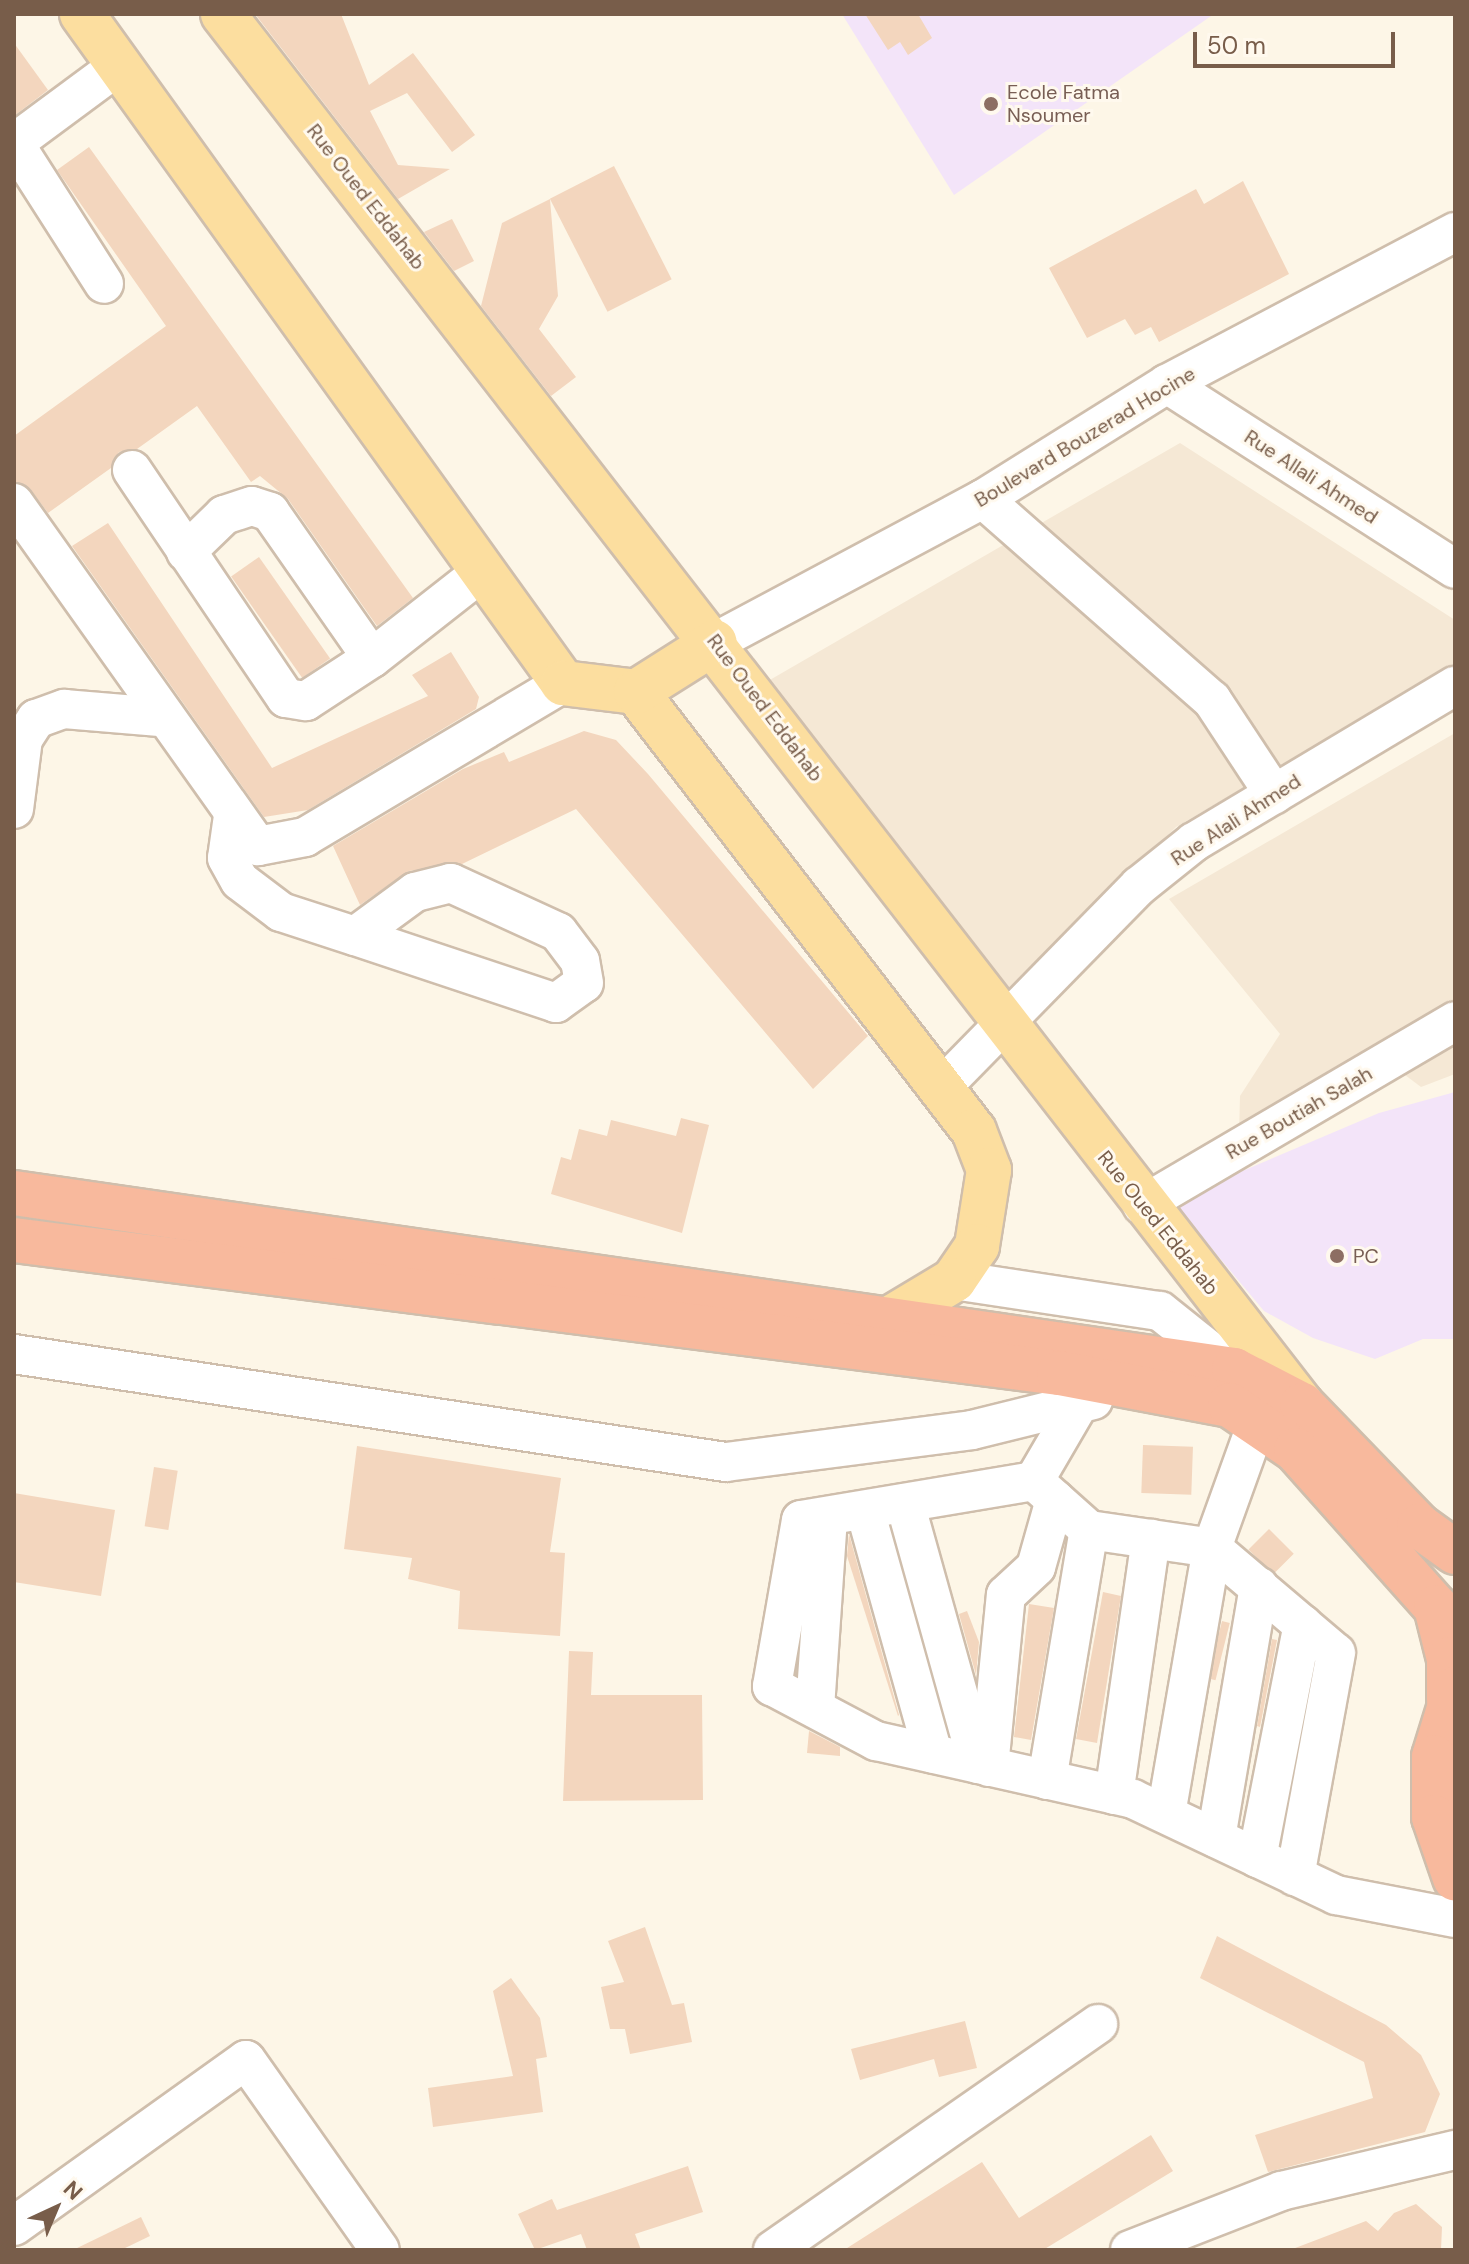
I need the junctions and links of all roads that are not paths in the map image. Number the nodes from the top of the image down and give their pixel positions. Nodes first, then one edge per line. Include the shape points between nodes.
1 (82, 14) edge
2 (223, 14) edge
3 (118, 66) junction
4 (14, 143) edge
5 (1455, 232) edge
6 (104, 284) dead end
7 (1167, 384) junction
8 (132, 470) dead end
9 (983, 499) junction
10 (14, 503) edge
11 (186, 552) junction
12 (1455, 569) edge
13 (483, 571) junction
14 (715, 642) junction
15 (372, 658) junction
16 (563, 683) junction
17 (1455, 686) edge
18 (636, 692) junction
19 (160, 717) junction
20 (1274, 794) junction
21 (14, 809) edge
22 (233, 816) junction
23 (355, 936) junction
24 (1455, 1021) edge
25 (1004, 1025) junction
26 (941, 1088) junction
27 (14, 1193) edge
28 (1142, 1205) junction
29 (14, 1240) edge
30 (954, 1280) junction
31 (894, 1316) junction
32 (14, 1354) edge
33 (1234, 1370) junction
34 (1146, 1388) junction
35 (1079, 1404) junction
36 (1302, 1405) junction
37 (1258, 1420) junction
38 (1044, 1490) junction
39 (905, 1503) junction
40 (865, 1510) junction
41 (1089, 1530) junction
42 (1151, 1539) junction
43 (1212, 1548) junction
44 (1455, 1552) edge
45 (1259, 1587) junction
46 (1303, 1624) junction
47 (1452, 1694) edge
48 (933, 1754) junction
49 (983, 1766) junction
50 (1047, 1780) junction
51 (1114, 1795) junction
52 (1166, 1814) junction
53 (1216, 1838) junction
54 (1257, 1858) junction
55 (1295, 1876) junction
56 (1455, 1878) edge
57 (1455, 1918) edge
58 (1098, 2024) dead end
59 (1455, 2150) edge
60 (14, 2226) edge
61 (380, 2250) edge
62 (773, 2250) edge
63 (1130, 2250) edge

1 - 3 main road
2 - 14 main road, Rue Oued Eddahab
3 - 4 street
3 - 13 main road
4 - 6 street
5 - 7 street, Boulevard Bouzerad Hocine
7 - 9 street, Boulevard Bouzerad Hocine
7 - 12 street, Rue Allali Ahmed
8 - 11 street
9 - 14 street, Boulevard Bouzerad Hocine
9 - 20 street via 1212,700
10 - 19 street
11 - 15 street via 286,698 306,701
11 - 15 street via 224,515 252,506 270,512
13 - 15 street
13 - 16 main road
14 - 18 main road
14 - 25 main road, Rue Oued Eddahab
16 - 18 main road
16 - 22 street via 305,837 258,846
17 - 20 street, Rue Alali Ahmed
18 - 26 main road
19 - 21 street via 64,709 36,719 23,739
19 - 22 street
20 - 25 street, Rue Alali Ahmed via 1139,886
22 - 23 street via 227,858 240,881 281,912
23 - 23 street via 556,1003 584,983 580,961 558,932 451,883 415,892
24 - 28 street, Rue Boutiah Salah
25 - 26 street, Rue Alali Ahmed
25 - 28 main road, Rue Oued Eddahab
26 - 30 main road via 974,1131 989,1170 977,1246
27 - 31 highway
28 - 36 main road, Rue Oued Eddahab
29 - 34 highway
30 - 31 main road
30 - 33 street via 1168,1313
31 - 33 highway
32 - 35 street via 726,1462 972,1430
33 - 36 highway
34 - 35 street
34 - 37 highway via 1230,1405
35 - 38 street
36 - 44 highway via 1419,1526
37 - 43 street
37 - 47 highway via 1296,1450 1436,1607
38 - 39 street
38 - 41 street
38 - 49 street via 1036,1567 1006,1595
39 - 40 street
39 - 49 street
40 - 48 street
40 - 48 street via 801,1520 772,1686 876,1741
41 - 42 street
41 - 50 street
42 - 43 street
42 - 51 street
43 - 45 street
43 - 52 street
45 - 46 street
45 - 53 street
46 - 54 street
46 - 55 street via 1336,1653
47 - 56 highway via 1434,1757 1434,1817
48 - 49 street
49 - 50 street
50 - 51 street
51 - 52 street
52 - 53 street
53 - 54 street
54 - 55 street
55 - 57 street via 1336,1895
58 - 62 street
59 - 63 street via 1281,2191
60 - 61 street via 246,2060

